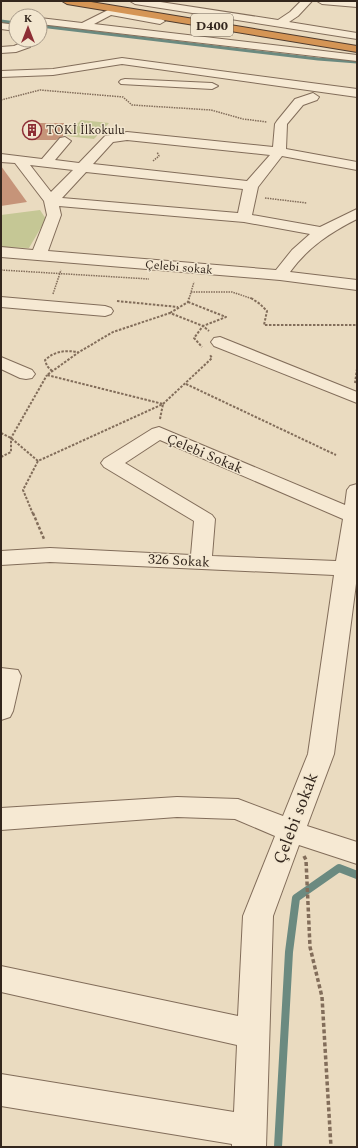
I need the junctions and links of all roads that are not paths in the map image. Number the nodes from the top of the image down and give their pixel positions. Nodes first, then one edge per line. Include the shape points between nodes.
1 (67, 1) edge
2 (98, 1) edge
3 (135, 1) edge
4 (204, 1) edge
5 (307, 1) edge
6 (322, 1) edge
7 (357, 4) edge
8 (183, 12) junction
9 (279, 12) dead end
10 (294, 14) junction
11 (310, 17) dead end
12 (48, 22) edge
13 (279, 24) junction
14 (82, 27) junction
15 (48, 32) edge
16 (69, 34) junction
17 (357, 36) edge
18 (357, 41) edge
19 (18, 48) edge
20 (129, 48) dead end
21 (357, 49) edge
22 (1, 50) edge
23 (357, 56) edge
24 (122, 61) junction
25 (99, 65) junction
26 (248, 67) dead end
27 (357, 68) edge
28 (1, 74) edge
29 (237, 77) junction
30 (129, 85) dead end
31 (203, 86) junction
32 (357, 93) edge
33 (313, 97) junction
34 (357, 103) edge
35 (65, 141) dead end
36 (279, 152) junction
37 (1, 158) edge
38 (19, 160) junction
39 (45, 163) junction
40 (357, 166) edge
41 (81, 167) junction
42 (250, 191) junction
43 (51, 201) junction
44 (357, 213) edge
45 (244, 218) junction
46 (321, 232) junction
47 (1, 252) edge
48 (39, 255) junction
49 (280, 276) junction
50 (357, 285) edge
51 (1, 302) edge
52 (106, 310) dead end
53 (214, 348) road end
54 (1, 362) edge
55 (26, 374) dead end
56 (357, 398) edge
57 (357, 490) edge
58 (354, 516) junction
59 (1, 558) edge
60 (201, 561) junction
61 (352, 568) edge
62 (1, 676) edge
63 (1, 710) edge
64 (1, 819) edge
65 (290, 832) junction
66 (357, 853) edge
67 (1, 979) edge
68 (254, 1034) junction
69 (1, 1090) edge
70 (249, 1139) edge

1 - 21 highway, D400
2 - 8 highway, D400
3 - 8 street
4 - 8 street
5 - 10 street
6 - 7 street
8 - 13 street
8 - 18 highway, D400
9 - 10 street
10 - 11 street
10 - 13 street
12 - 14 street
13 - 17 street
14 - 16 street
14 - 23 street via 324,56
14 - 23 street via 110,12
15 - 16 street
16 - 27 street
19 - 22 street
20 - 24 street
24 - 25 street
24 - 29 street
25 - 28 street via 53,72
25 - 31 street via 151,72
26 - 29 street
29 - 32 street
30 - 31 street
31 - 33 street via 268,88
33 - 34 street
33 - 36 street via 299,102 281,124
35 - 39 street
36 - 40 street
36 - 41 street via 127,136 109,139
36 - 42 street
37 - 38 street
38 - 39 street
38 - 43 street
39 - 41 street
41 - 42 street
41 - 43 street
42 - 45 street
43 - 45 street
43 - 48 street via 54,215
44 - 46 street
45 - 46 street
46 - 49 street via 295,253
47 - 48 street, Çelebi sokak
48 - 49 street, Çelebi sokak
49 - 50 street, Çelebi sokak
51 - 52 street
53 - 56 street
54 - 55 street
57 - 58 street, Çelebi sokak
58 - 60 street, Çelebi Sokak via 159,433 111,463 205,519
58 - 61 street, Çelebi sokak
59 - 60 street, 326 Sokak via 50,554
60 - 61 street, 326 Sokak
61 - 65 street, Çelebi sokak via 321,754
62 - 63 street via 9,676
64 - 65 street via 177,808 238,809
65 - 66 street
65 - 68 street, Çelebi sokak via 258,916
67 - 68 street
68 - 70 street, Çelebi sokak
69 - 70 street

